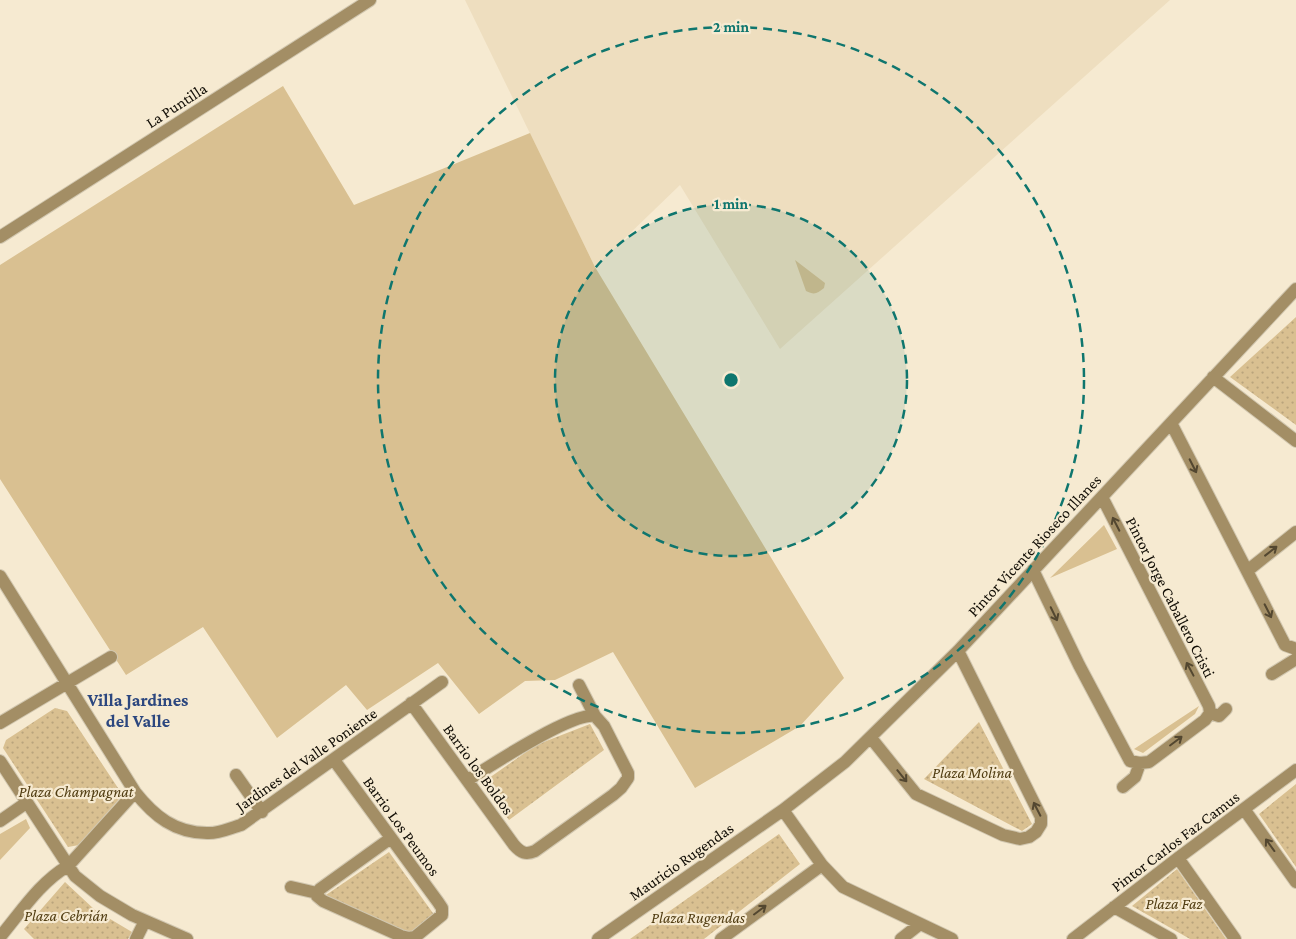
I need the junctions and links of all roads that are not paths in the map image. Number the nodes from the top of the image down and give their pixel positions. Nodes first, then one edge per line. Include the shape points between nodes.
1 (370, 0) edge
2 (0, 237) edge
3 (1296, 289) edge
4 (1212, 377) junction
5 (1171, 423) junction
6 (1296, 440) edge
7 (1102, 497) junction
8 (1296, 532) edge
9 (1033, 570) junction
10 (1247, 571) junction
11 (0, 576) edge
12 (958, 650) junction
13 (1295, 652) edge
14 (112, 657) dead end
15 (1272, 674) dead end
16 (442, 682) dead end
17 (67, 683) junction
18 (579, 685) dead end
19 (411, 703) junction
20 (1226, 709) dead end
21 (1210, 713) junction
22 (595, 716) junction
23 (0, 724) edge
24 (871, 738) junction
25 (334, 760) junction
26 (0, 762) edge
27 (1140, 764) junction
28 (1296, 770) edge
29 (236, 775) dead end
30 (468, 780) junction
31 (1123, 787) dead end
32 (136, 792) junction
33 (26, 803) junction
34 (1244, 809) junction
35 (783, 810) junction
36 (262, 812) junction
37 (0, 821) edge
38 (391, 838) junction
39 (1178, 858) junction
40 (822, 865) junction
41 (68, 866) junction
42 (1296, 882) edge
43 (291, 887) dead end
44 (317, 893) junction
45 (1114, 907) junction
46 (145, 921) junction
47 (920, 924) junction
48 (0, 937) edge
49 (136, 939) edge
50 (187, 939) edge
51 (598, 939) edge
52 (721, 939) edge
53 (901, 939) edge
54 (952, 939) edge
55 (1073, 939) edge
56 (1172, 939) edge
57 (1234, 939) edge

1 - 2 street, La Puntilla
3 - 4 street, Pintor Vicente Rioseco Illanes
4 - 5 street, Pintor Vicente Rioseco Illanes
4 - 6 street
5 - 7 street, Pintor Vicente Rioseco Illanes
5 -> 10 street
7 - 9 street, Pintor Vicente Rioseco Illanes
21 -> 7 street, Pintor Jorge Caballero Cristi
10 -> 8 street
9 - 12 street, Pintor Vicente Rioseco Illanes
9 -> 27 street via 1130,760
10 -> 13 street via 1285,645
11 - 17 street
12 - 24 street, Pintor Vicente Rioseco Illanes
24 -> 12 street via 916,794 1002,835 1020,839 1036,832 1041,817
13 - 15 street
14 - 17 street
16 - 19 street, Jardines del Valle Poniente
17 - 23 street
17 - 32 street
18 - 22 street
19 - 25 street, Jardines del Valle Poniente
19 - 30 street, Barrio los Boldos
20 - 21 street via 1218,716
27 -> 21 street via 1150,762
22 - 30 street via 579,718 535,738
22 - 30 street, Barrio los Boldos via 609,734 628,778 613,795 535,851 523,853 514,846
24 - 35 street, Pintor Vicente Rioseco Illanes
25 - 36 street, Jardines del Valle Poniente
25 - 38 street, Barrio Los Peumos
26 - 33 street
27 - 31 street via 1134,777
28 - 34 street, Pintor Carlos Faz Camus
29 - 36 street
32 - 36 street, Jardines del Valle Poniente via 155,814 179,829 208,834 241,825
32 - 41 street
33 - 37 street
33 - 41 street
34 - 39 street, Pintor Carlos Faz Camus
42 -> 34 street
35 - 40 street
35 - 51 street, Mauricio Rugendas
38 - 44 street
38 - 44 street, Barrio Los Peumos via 442,912 440,918 415,937 401,936 322,901
39 - 45 street, Pintor Carlos Faz Camus
39 - 57 street
40 - 47 street via 843,887
52 -> 40 street
41 - 46 street via 75,876 100,896
41 - 48 street via 44,885
43 - 44 street
45 - 55 street, Pintor Carlos Faz Camus
45 - 56 street
46 - 49 street
46 - 50 street
47 - 53 street
47 - 54 street

